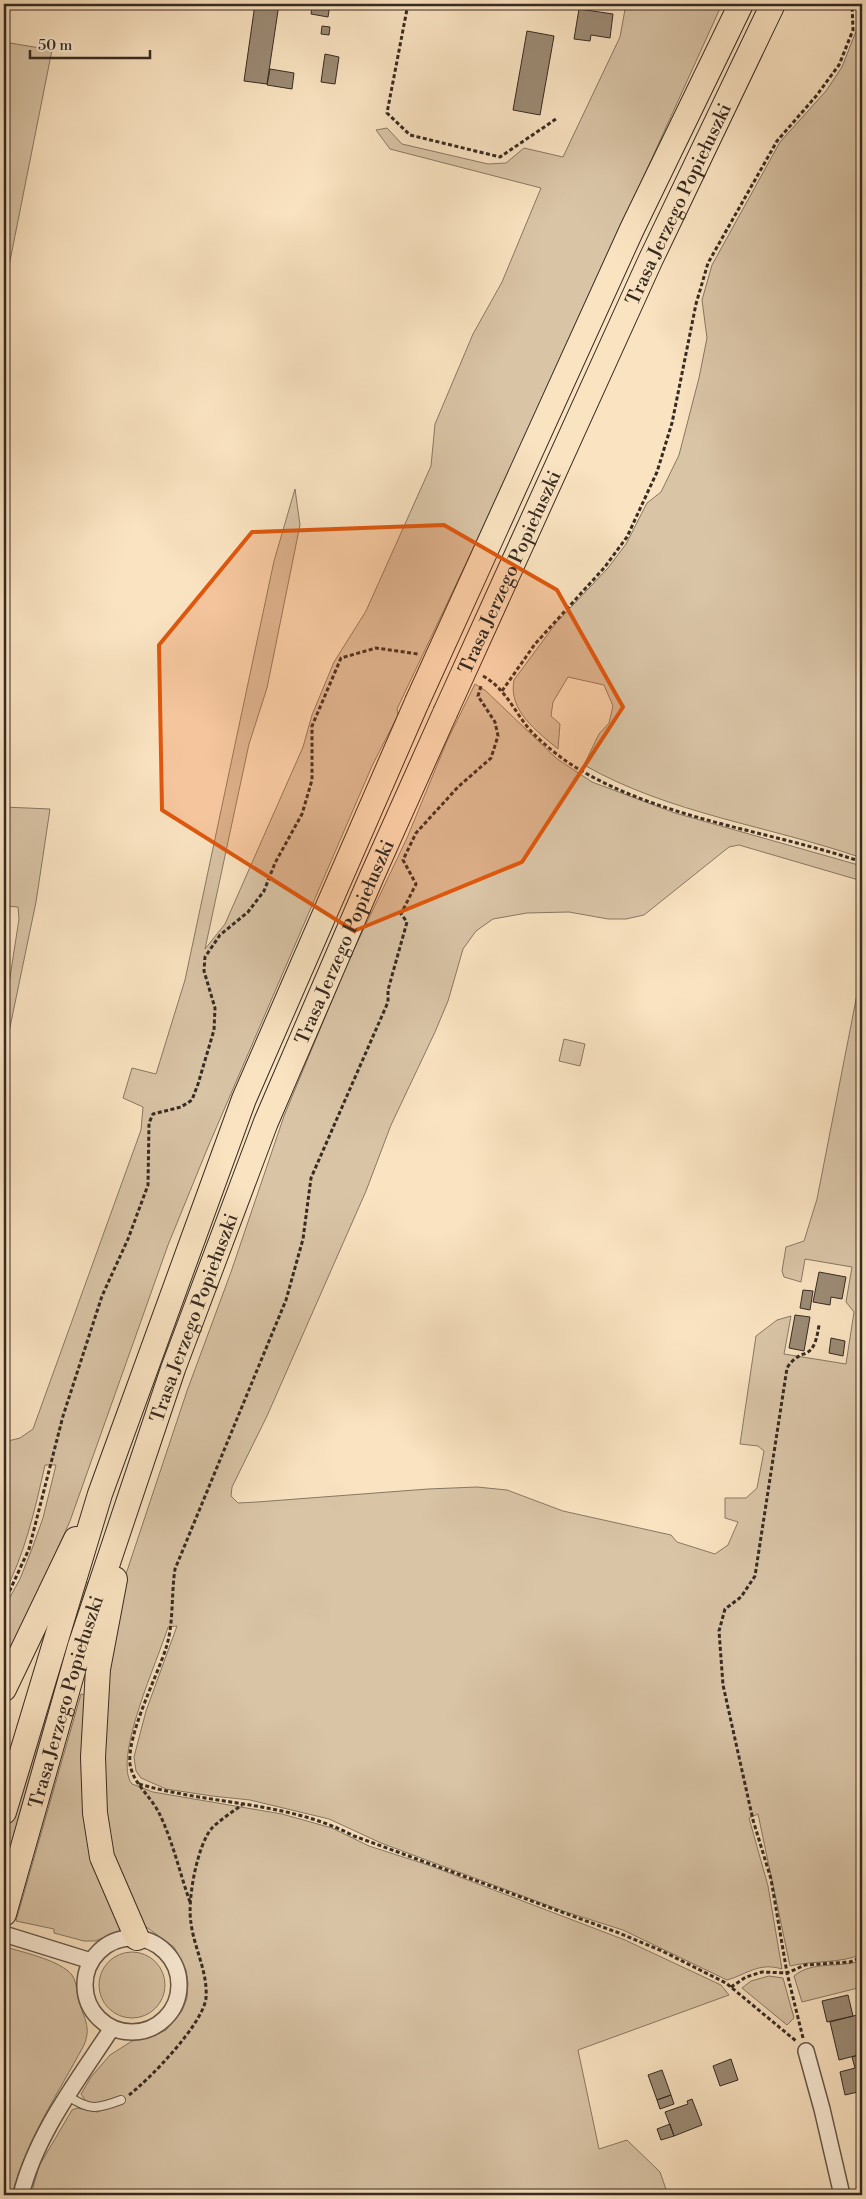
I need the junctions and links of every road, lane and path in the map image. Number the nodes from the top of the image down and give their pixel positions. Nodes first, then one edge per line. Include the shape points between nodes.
1 (408, 4) edge
2 (741, 4) edge
3 (773, 4) edge
4 (852, 4) edge
5 (556, 119) dead end
6 (419, 654) dead end
7 (474, 672) dead end
8 (483, 675) junction
9 (502, 691) junction
10 (862, 862) edge
11 (820, 1325) dead end
12 (134, 1479) junction
13 (100, 1494) junction
14 (4, 1603) edge
15 (4, 1688) edge
16 (139, 1784) junction
17 (242, 1805) junction
18 (4, 1812) edge
19 (190, 1902) junction
20 (4, 1914) edge
21 (4, 1934) edge
22 (137, 1938) junction
23 (862, 1957) edge
24 (91, 1961) junction
25 (787, 1973) junction
26 (731, 1987) junction
27 (112, 2028) junction
28 (806, 2051) junction
29 (68, 2096) junction
30 (121, 2100) joint
31 (21, 2195) edge
32 (842, 2195) edge

1 - 5 path via 387,113 410,135 500,157
2 - 13 main road, Trasa Jerzego Popiełuszki, bridge via 632,229 417,702 244,1098
3 - 12 main road, Trasa Jerzego Popiełuszki, bridge via 650,261 372,876 266,1122 172,1369
4 - 9 path via 853,30 839,65 777,140 708,263 696,304 672,423 657,472 627,537 604,568 535,644
6 - 14 path via 376,648 341,658 312,726 314,763 302,814 264,890 248,912 220,935 205,957 204,971 215,1016 201,1076 192,1100 181,1108 153,1114 149,1123 148,1185 102,1296 63,1416 29,1548
7 - 8 path
8 - 9 path
8 - 16 path via 478,696 495,722 498,736 491,758 458,786 416,833 402,860 416,884 402,914 406,922 388,990 388,1002 311,1178 303,1239 286,1300 175,1569 168,1641 146,1698 130,1761 132,1776
9 - 10 path via 530,730 566,761 596,779 668,808
11 - 25 path via 816,1344 809,1354 793,1359 787,1368 755,1576 741,1597 725,1609 719,1631 723,1685 753,1820 771,1879
12 - 20 main road, Trasa Jerzego Popiełuszki via 80,1646
12 - 22 main road via 98,1669 93,1757 95,1813 102,1857
13 - 15 main road via 62,1565
13 - 18 main road, Trasa Jerzego Popiełuszki
16 - 17 path
16 - 19 path via 160,1815
17 - 19 path via 211,1829 197,1860
17 - 26 path via 330,1823 354,1836 619,1933
19 - 30 path via 191,1924 205,1983 203,2009 194,2027 140,2087
21 - 24 street
22 - 24 street via 116,1941
22 - 27 street via 158,1946 170,1958 177,1973 178,1996 167,2016 148,2029 138,2032
23 - 25 path via 850,1962 805,1965
24 - 27 street via 86,1974 87,2000 94,2012
25 - 26 path via 762,1972
25 - 28 path
26 - 28 path
27 - 29 street
28 - 32 street
29 - 30 lane via 88,2108
29 - 31 street via 41,2142

